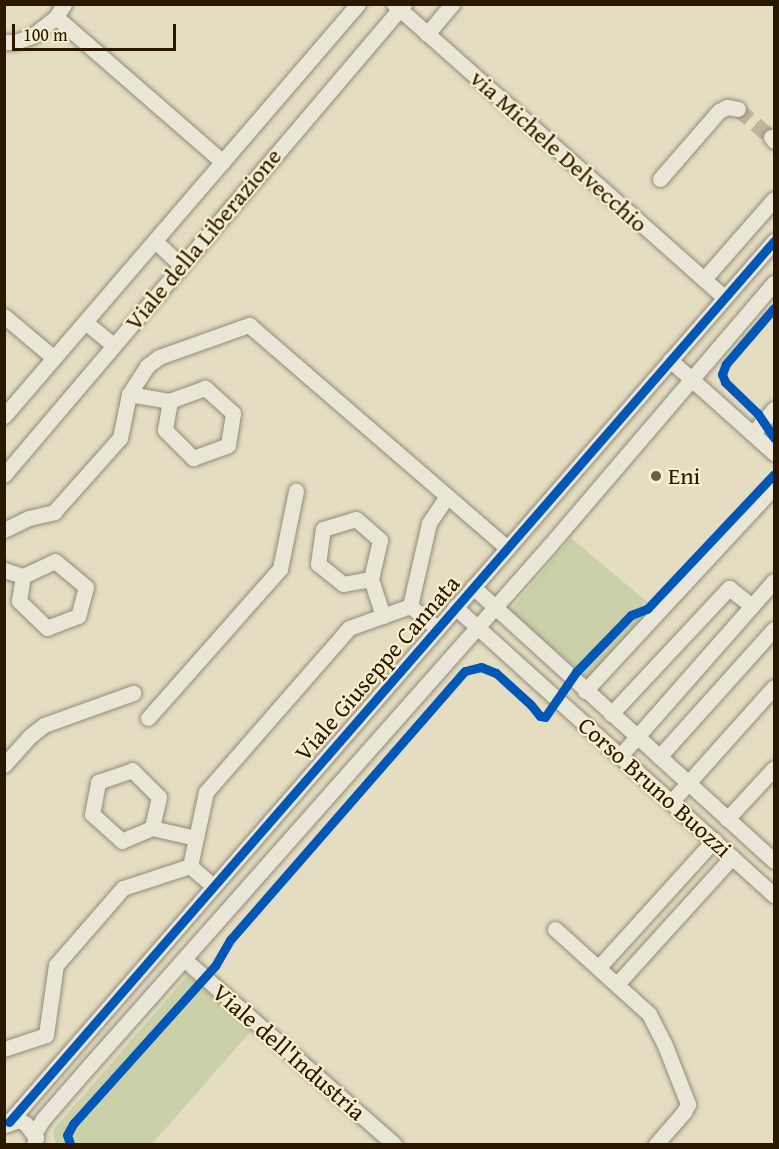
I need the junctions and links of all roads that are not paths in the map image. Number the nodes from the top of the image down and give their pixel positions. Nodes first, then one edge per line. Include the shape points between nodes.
1 (358, 4) edge
2 (452, 4) edge
3 (399, 6) edge
4 (61, 10) edge
5 (427, 34) junction
6 (4, 42) edge
7 (738, 109) dead end
8 (223, 162) junction
9 (660, 179) dead end
10 (774, 199) edge
11 (155, 241) junction
12 (774, 241) edge
13 (181, 265) junction
14 (704, 279) junction
15 (774, 284) edge
16 (724, 297) junction
17 (4, 316) edge
18 (85, 322) junction
19 (113, 345) junction
20 (54, 358) junction
21 (670, 360) junction
22 (693, 378) junction
23 (129, 394) junction
24 (170, 401) junction
25 (773, 412) edge
26 (4, 416) edge
27 (753, 433) junction
28 (774, 453) edge
29 (4, 475) edge
30 (296, 491) dead end
31 (772, 493) edge
32 (447, 496) junction
33 (4, 530) edge
34 (507, 548) junction
35 (4, 570) edge
36 (23, 576) junction
37 (371, 579) junction
38 (774, 581) edge
39 (473, 587) junction
40 (410, 606) junction
41 (752, 606) junction
42 (455, 607) junction
43 (496, 607) junction
44 (383, 616) junction
45 (477, 627) junction
46 (437, 628) junction
47 (774, 628) edge
48 (774, 687) edge
49 (585, 691) junction
50 (133, 693) dead end
51 (611, 714) junction
52 (148, 718) dead end
53 (637, 738) junction
54 (621, 756) junction
55 (658, 757) junction
56 (4, 765) edge
57 (774, 768) edge
58 (687, 783) junction
59 (671, 802) junction
60 (728, 819) junction
61 (152, 828) junction
62 (196, 838) junction
63 (714, 840) junction
64 (732, 857) junction
65 (774, 861) edge
66 (190, 866) junction
67 (213, 886) junction
68 (774, 895) edge
69 (555, 929) dead end
70 (184, 959) junction
71 (598, 968) junction
72 (617, 984) junction
73 (46, 1035) junction
74 (4, 1049) edge
75 (68, 1053) junction
76 (7, 1124) edge
77 (35, 1141) edge
78 (394, 1144) edge
79 (656, 1144) edge

1 - 8 street
2 - 5 street
3 - 5 street, via Michele Delvecchio
3 - 13 street, Viale della Liberazione
4 - 6 street via 32,36
4 - 8 street
5 - 14 street, via Michele Delvecchio
7 - 9 street via 728,107 719,111
8 - 11 street
10 - 14 street
11 - 13 street
11 - 18 street
12 - 16 street, Viale Giuseppe Cannata
13 - 19 street, Viale della Liberazione
14 - 16 street, via Michele Delvecchio
15 - 22 street, Viale Giuseppe Cannata
16 - 21 street, Viale Giuseppe Cannata
17 - 20 street
18 - 19 street
18 - 20 street
19 - 29 street, Viale della Liberazione
20 - 26 street
21 - 22 street
21 - 34 street, Viale Giuseppe Cannata
22 - 27 street
22 - 43 street, Viale Giuseppe Cannata
23 - 24 street
23 - 32 street via 136,379 159,357 249,325
23 - 33 street via 120,438 54,512
24 - 24 street via 165,430 193,458 228,446 233,412 205,388
25 - 27 street
27 - 28 street
30 - 52 street via 280,569
31 - 49 street
32 - 34 street
32 - 40 street via 429,523
34 - 39 street, Viale Giuseppe Cannata
35 - 36 street
36 - 36 street via 19,601 47,628 78,616 86,587 55,561
37 - 37 street via 380,540 356,519 323,529 318,564 343,584
37 - 44 street
38 - 41 street
39 - 42 street, Viale Giuseppe Cannata
39 - 43 street, Corso Bruno Buozzi
40 - 44 street
40 - 46 street
41 - 51 street via 729,588
41 - 53 street
42 - 45 street, Corso Bruno Buozzi
42 - 46 street, Viale Giuseppe Cannata
43 - 45 street, Viale Giuseppe Cannata
43 - 49 street, Corso Bruno Buozzi
44 - 62 street via 349,628 206,792
45 - 54 street, Corso Bruno Buozzi
45 - 70 street, Viale Giuseppe Cannata
46 - 67 street, Viale Giuseppe Cannata
47 - 55 street
48 - 58 street
49 - 51 street, Corso Bruno Buozzi
50 - 56 street via 44,725
51 - 53 street, Corso Bruno Buozzi
53 - 54 street
53 - 55 street, Corso Bruno Buozzi
54 - 59 street, Corso Bruno Buozzi
55 - 58 street, Corso Bruno Buozzi
57 - 60 street
58 - 59 street
58 - 60 street, Corso Bruno Buozzi
59 - 63 street, Corso Bruno Buozzi
60 - 65 street, Corso Bruno Buozzi
61 - 61 street via 159,797 132,770 98,782 92,814 122,841
61 - 62 street
62 - 66 street
63 - 64 street, Corso Bruno Buozzi
63 - 71 street
64 - 68 street, Corso Bruno Buozzi
64 - 72 street
66 - 67 street
66 - 73 street via 123,888 56,965
67 - 75 street, Viale Giuseppe Cannata
69 - 71 street
70 - 77 street, Viale Giuseppe Cannata via 82,1073
70 - 78 street, Viale dell'Industria
71 - 72 street
72 - 79 street via 649,1014 688,1104
73 - 74 street
73 - 75 street
75 - 76 street, Viale Giuseppe Cannata
76 - 77 street, Viale Giuseppe Cannata via 19,1120 26,1124

